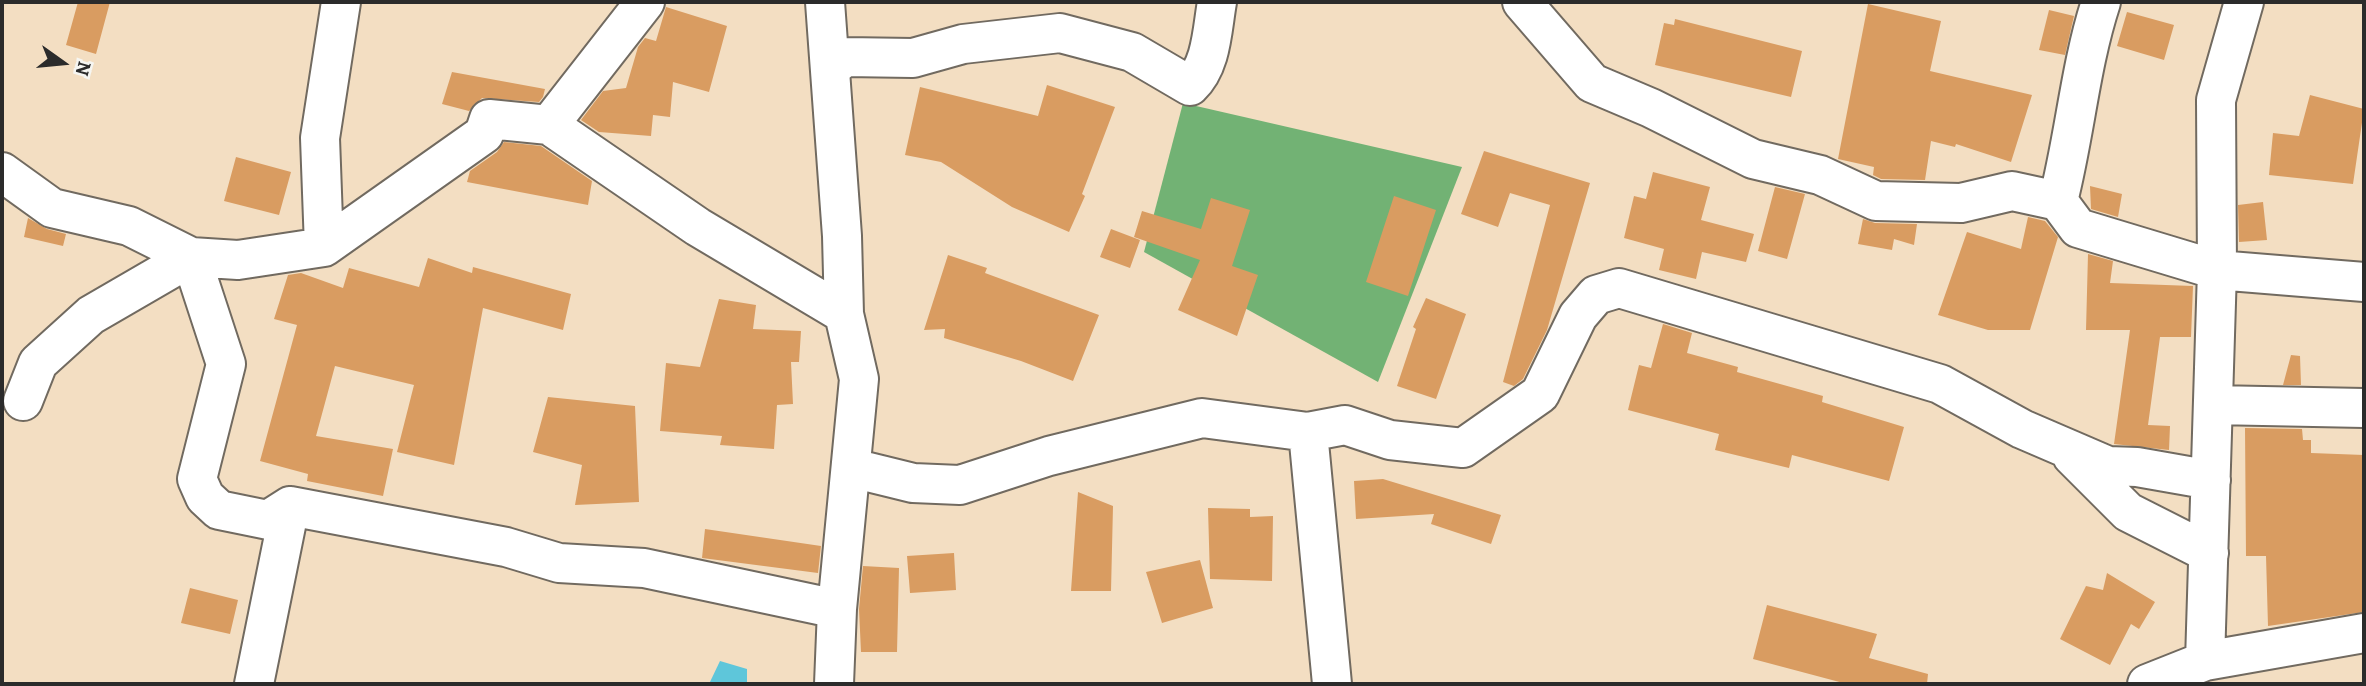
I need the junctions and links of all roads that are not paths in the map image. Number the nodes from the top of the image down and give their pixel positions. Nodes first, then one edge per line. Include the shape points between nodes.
1 (341, 2) edge
2 (645, 2) edge
3 (825, 2) edge
4 (1217, 2) edge
5 (1522, 2) edge
6 (2101, 2) edge
7 (2244, 2) edge
8 (831, 68) junction
9 (549, 125) junction
10 (2, 173) edge
11 (2058, 201) junction
12 (324, 247) junction
13 (191, 257) junction
14 (2217, 270) junction
15 (2364, 282) edge
16 (844, 314) junction
17 (23, 401) dead end
18 (2213, 405) junction
19 (2364, 408) edge
20 (1308, 432) junction
21 (2063, 446) junction
22 (852, 468) junction
23 (2211, 480) junction
24 (290, 506) junction
25 (2208, 553) junction
26 (837, 609) junction
27 (2364, 633) edge
28 (2206, 661) junction
29 (254, 684) edge
30 (834, 684) edge
31 (1332, 684) edge
32 (2147, 684) edge

1 - 12 street via 320,138
2 - 9 street
3 - 8 street
4 - 8 street via 1208,58 1191,86 1132,52 1060,33 963,44 913,58 845,57
5 - 11 street via 1592,83 1753,159 1820,175 1876,201 1961,203 2012,191
6 - 11 street
7 - 14 street via 2216,100
8 - 16 street
9 - 12 street via 489,119 484,134
9 - 16 street via 698,227
10 - 13 street via 52,208 129,226
11 - 14 street via 2078,228
12 - 13 street via 238,260
13 - 17 street via 91,315 38,363
13 - 24 street via 226,364 197,479 205,497 219,510 268,520
14 - 15 street
14 - 18 street
16 - 22 street via 859,379
18 - 19 street
18 - 23 street
20 - 21 street via 1345,425 1390,440 1463,447 1540,394 1578,316 1596,295 1619,288 1940,383 2022,429
20 - 22 street via 1202,418 1049,456 960,485 914,483
20 - 31 street
21 - 23 street via 2108,466
21 - 25 street via 2128,512
22 - 26 street
23 - 25 street
24 - 26 street via 506,547 559,563 643,568
24 - 29 street
25 - 28 street
26 - 30 street
27 - 28 street
28 - 32 street

